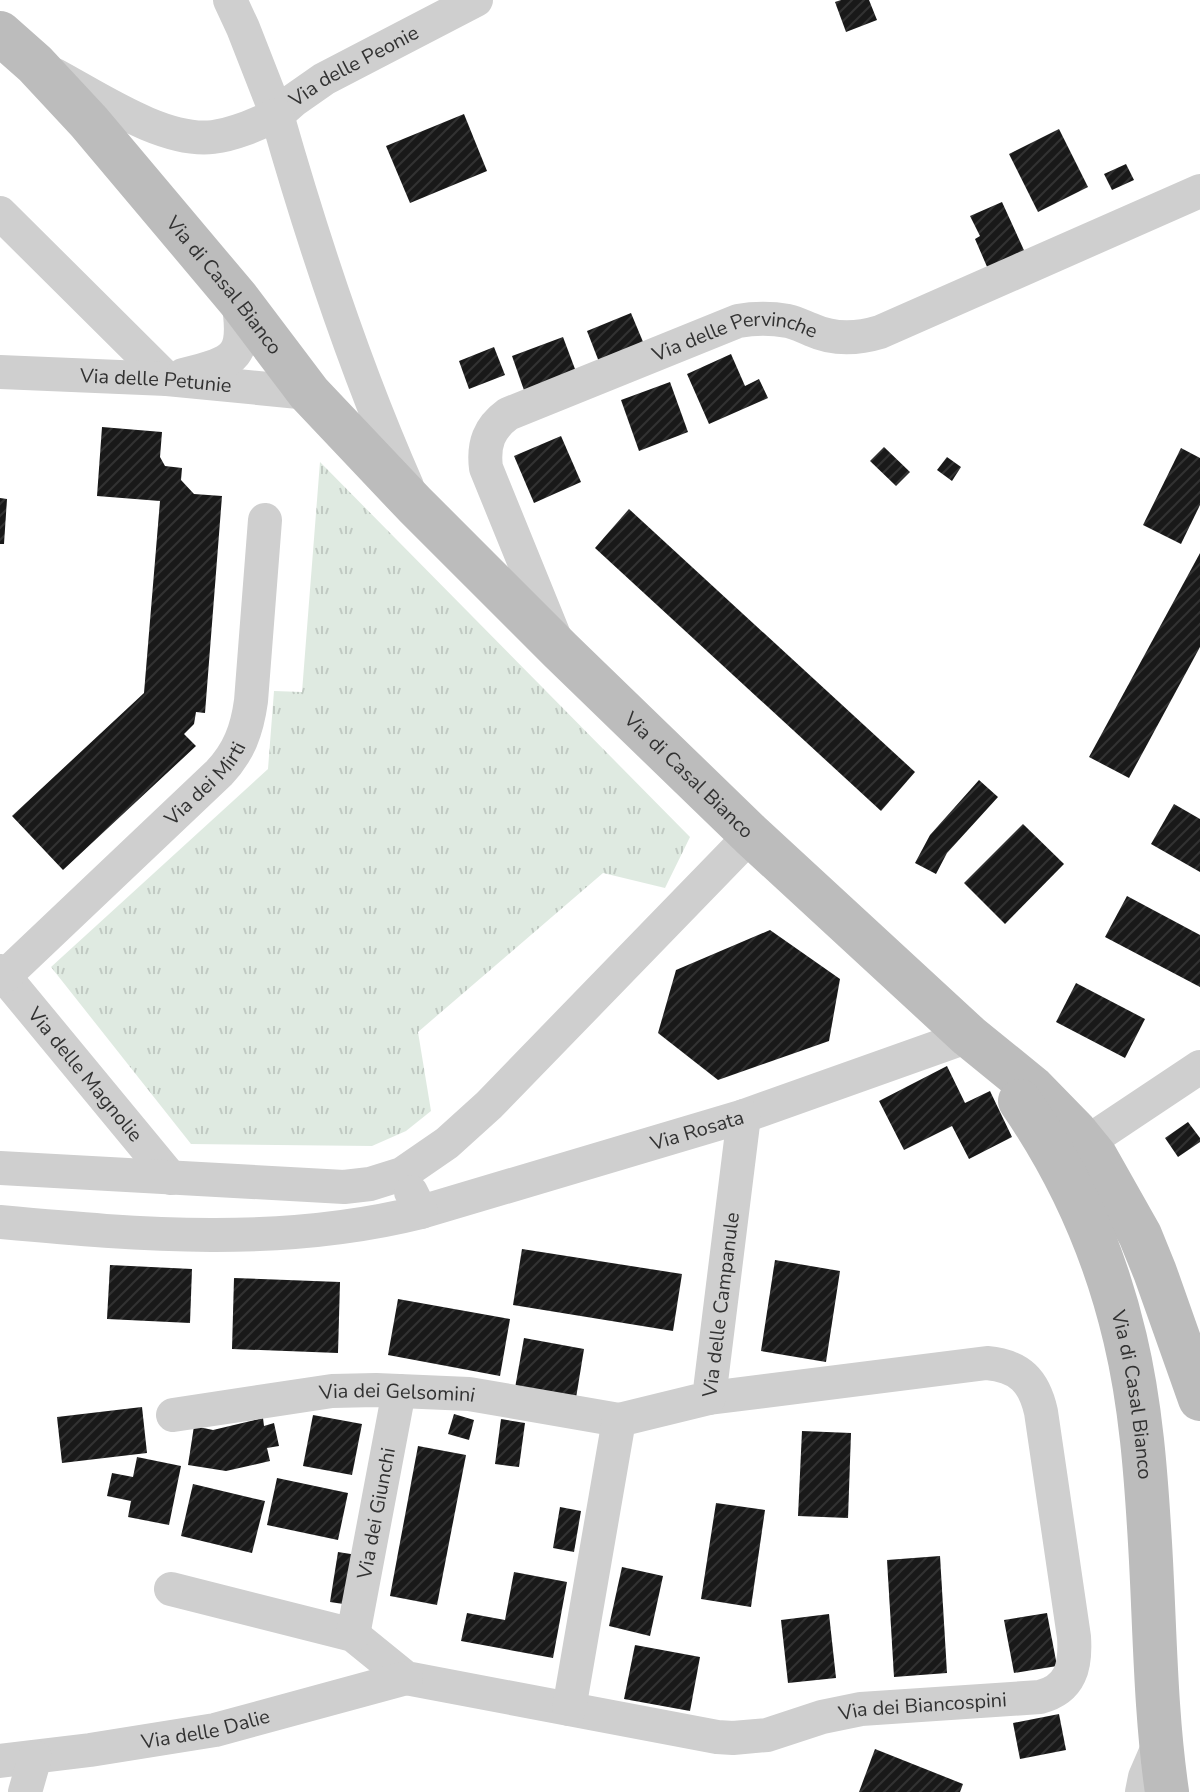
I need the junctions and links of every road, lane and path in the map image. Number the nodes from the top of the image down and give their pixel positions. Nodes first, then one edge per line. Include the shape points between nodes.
1 (230, 0) edge
2 (476, 0) edge
3 (0, 33) edge
4 (35, 64) junction
5 (277, 115) junction
6 (1200, 191) edge
7 (0, 213) edge
8 (238, 299) junction
9 (0, 372) edge
10 (167, 379) junction
11 (309, 393) junction
12 (415, 505) junction
13 (265, 520) dead end
14 (560, 650) junction
15 (751, 835) junction
16 (2, 973) edge
17 (969, 1036) junction
18 (1200, 1046) edge
19 (1191, 1073) edge
20 (744, 1116) junction
21 (1086, 1143) junction
22 (0, 1168) edge
23 (402, 1174) junction
24 (171, 1178) junction
25 (421, 1212) junction
26 (0, 1222) edge
27 (1169, 1311) junction
28 (1200, 1349) edge
29 (399, 1391) junction
30 (709, 1398) junction
31 (1200, 1399) edge
32 (173, 1415) dead end
33 (619, 1420) junction
34 (171, 1589) dead end
35 (353, 1635) junction
36 (406, 1678) junction
37 (569, 1709) junction
38 (1161, 1740) junction
39 (35, 1757) junction
40 (0, 1761) edge
41 (25, 1792) edge
42 (1142, 1792) edge
43 (1167, 1792) edge

1 - 5 street, Via di Casal Bianco
2 - 5 street, Via delle Peonie via 324,79
3 - 4 main road, Via di Casal Bianco
4 - 5 street, Via di Casal Bianco via 143,122 177,134 215,137
4 - 8 main road, Via di Casal Bianco
5 - 12 street, Via di Casal Bianco via 378,422
6 - 14 street, Via delle Pervinche via 880,332 846,338 787,321 738,321 508,414 487,437 486,468
7 - 10 street
8 - 10 street via 243,330 234,355
8 - 11 main road, Via di Casal Bianco
9 - 10 street, Via delle Petunie
10 - 11 street, Via delle Petunie
11 - 12 main road, Via di Casal Bianco
12 - 14 main road, Via di Casal Bianco
13 - 16 street, Via dei Mirti via 251,701 237,750 219,773
14 - 15 main road, Via di Casal Bianco
15 - 17 main road, Via di Casal Bianco
15 - 23 street via 489,1105
16 - 24 street, Via delle Magnolie
17 - 20 street, Via Rosata
17 - 21 main road, Via di Casal Bianco via 1041,1095
17 - 38 main road, Via di Casal Bianco via 1050,1147 1084,1216 1116,1301 1132,1368 1145,1473
18 - 19 street
19 - 21 street
20 - 25 street, Via Rosata
20 - 30 street, Via delle Campanule
21 - 27 main road, Via di Casal Bianco via 1140,1235
22 - 24 street
23 - 24 street via 344,1187
23 - 25 street
25 - 26 street, Via Rosata via 357,1226 238,1235
27 - 28 street
27 - 31 main road, Via di Casal Bianco
29 - 32 street, Via dei Gelsomini via 332,1391
29 - 33 street, Via dei Gelsomini via 469,1394
29 - 35 street, Via dei Giunchi
30 - 33 street, Via delle Campanule
30 - 37 street, Via dei Biancospini via 987,1363 1022,1375 1041,1412 1074,1637 1069,1677 1040,1697 861,1709 746,1738
33 - 37 street
34 - 35 street, Via dei Biancospini
35 - 36 street, Via dei Biancospini
36 - 37 street, Via dei Biancospini
36 - 39 street, Via delle Dalie via 215,1730
38 - 42 street
38 - 43 main road, Via di Casal Bianco
39 - 40 street, Via delle Dalie
39 - 41 street

